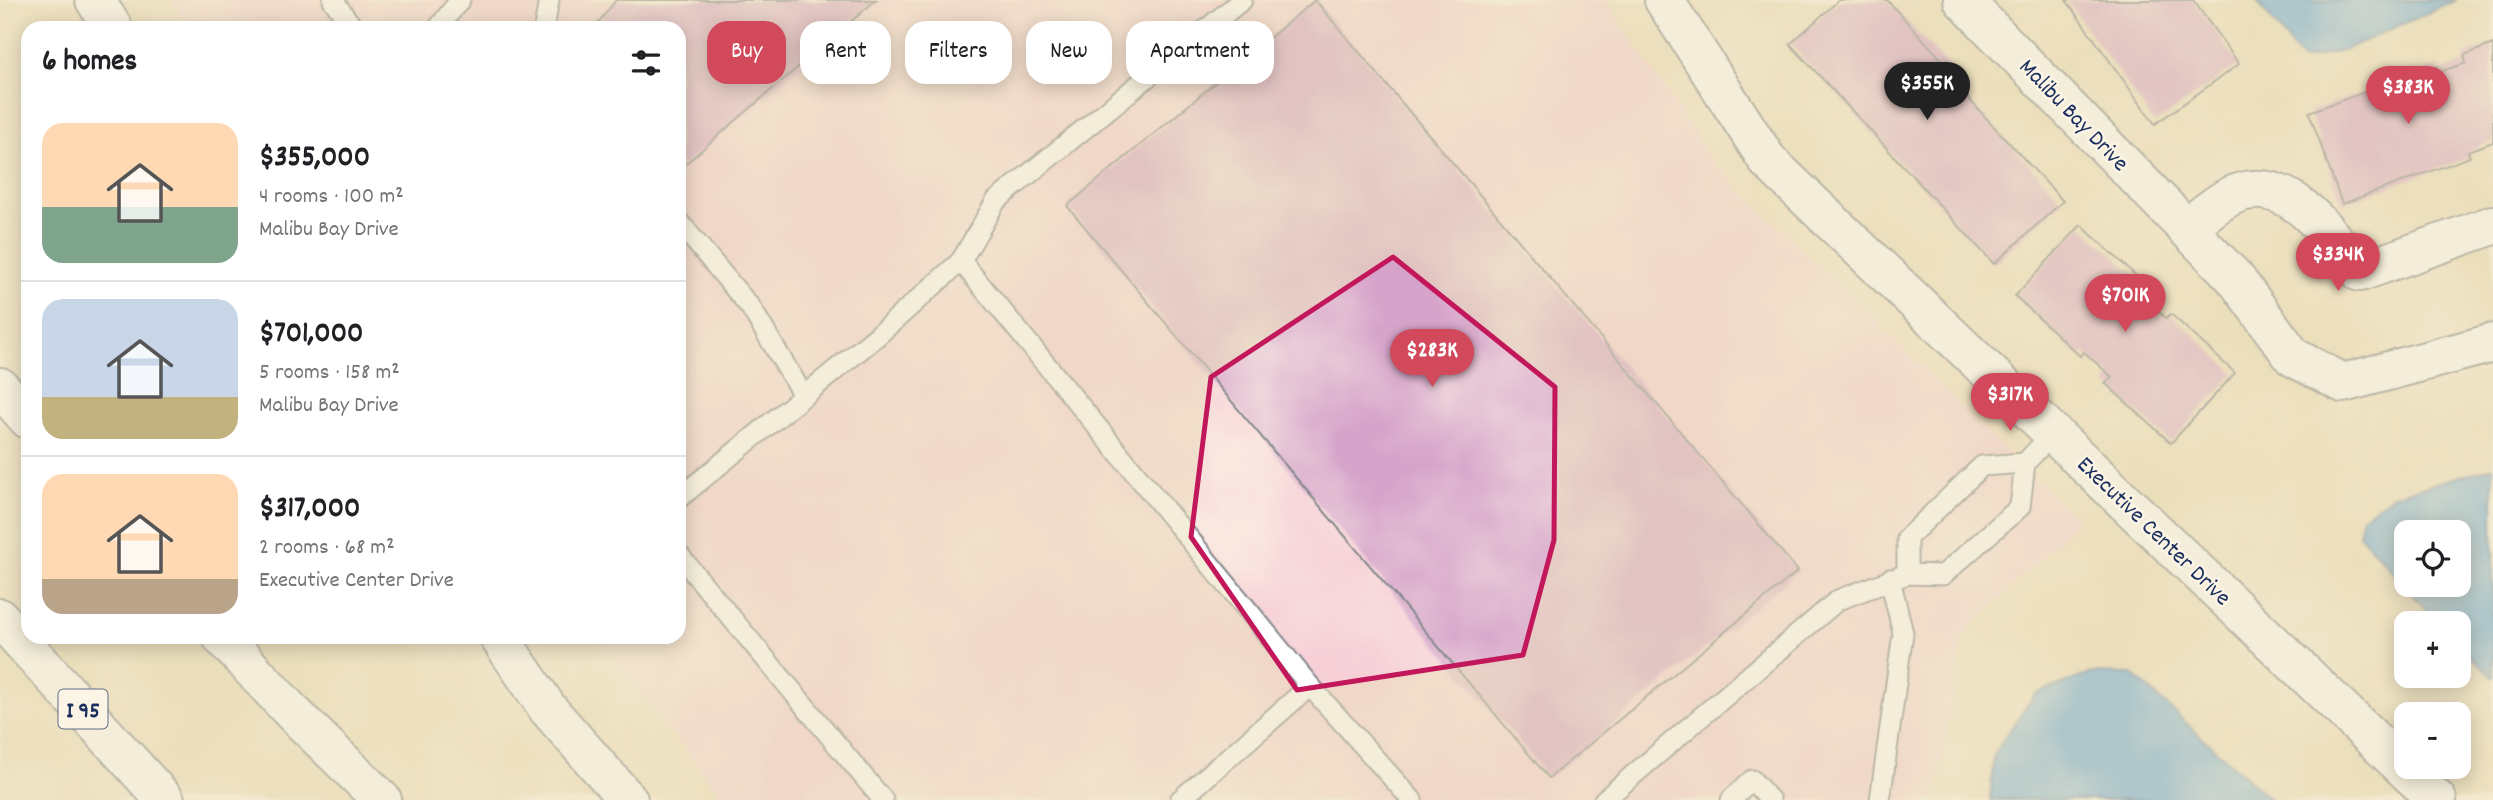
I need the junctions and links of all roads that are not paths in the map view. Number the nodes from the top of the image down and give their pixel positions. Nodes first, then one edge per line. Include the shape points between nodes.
1 (95, 0) edge
2 (333, 0) edge
3 (460, 0) edge
4 (549, 0) edge
5 (1242, 0) edge
6 (1664, 0) edge
7 (1963, 0) edge
8 (108, 21) edge
9 (348, 21) edge
10 (444, 21) edge
11 (545, 21) edge
12 (2493, 225) edge
13 (2186, 228) junction
14 (686, 230) edge
15 (961, 261) junction
16 (2493, 343) edge
17 (0, 387) edge
18 (803, 395) junction
19 (21, 411) edge
20 (2053, 433) junction
21 (2025, 463) junction
22 (686, 492) edge
23 (686, 563) edge
24 (1899, 577) junction
25 (0, 618) edge
26 (21, 641) edge
27 (24, 644) edge
28 (228, 644) edge
29 (504, 644) edge
30 (1310, 686) junction
31 (165, 800) edge
32 (382, 800) edge
33 (628, 800) edge
34 (883, 800) edge
35 (1181, 800) edge
36 (1412, 800) edge
37 (1604, 800) edge
38 (1731, 800) edge
39 (1770, 800) edge
40 (1880, 800) edge
41 (2437, 800) edge

1 - 8 main road
2 - 9 lane
3 - 10 lane
4 - 11 lane
5 - 15 lane via 996,201
6 - 20 main road, Executive Center Drive via 1768,161
7 - 13 main road, Malibu Bay Drive
12 - 13 main road via 2360,272 2312,216 2281,193 2256,189 2231,196
13 - 16 main road, Malibu Bay Drive via 2235,278 2293,358 2343,383
14 - 18 lane via 751,308
15 - 18 lane
15 - 30 lane
17 - 19 main road
18 - 22 lane
20 - 21 lane
20 - 41 main road, Executive Center Drive
21 - 24 lane via 1982,466 1972,475 1907,538
21 - 24 lane via 2020,507 1942,575
23 - 34 lane
24 - 37 lane via 1838,600
24 - 40 lane via 1903,633
25 - 26 main road, I 95
27 - 31 main road, I 95
28 - 32 main road
29 - 33 main road via 548,709
30 - 35 lane
30 - 36 lane
38 - 39 lane via 1752,780

